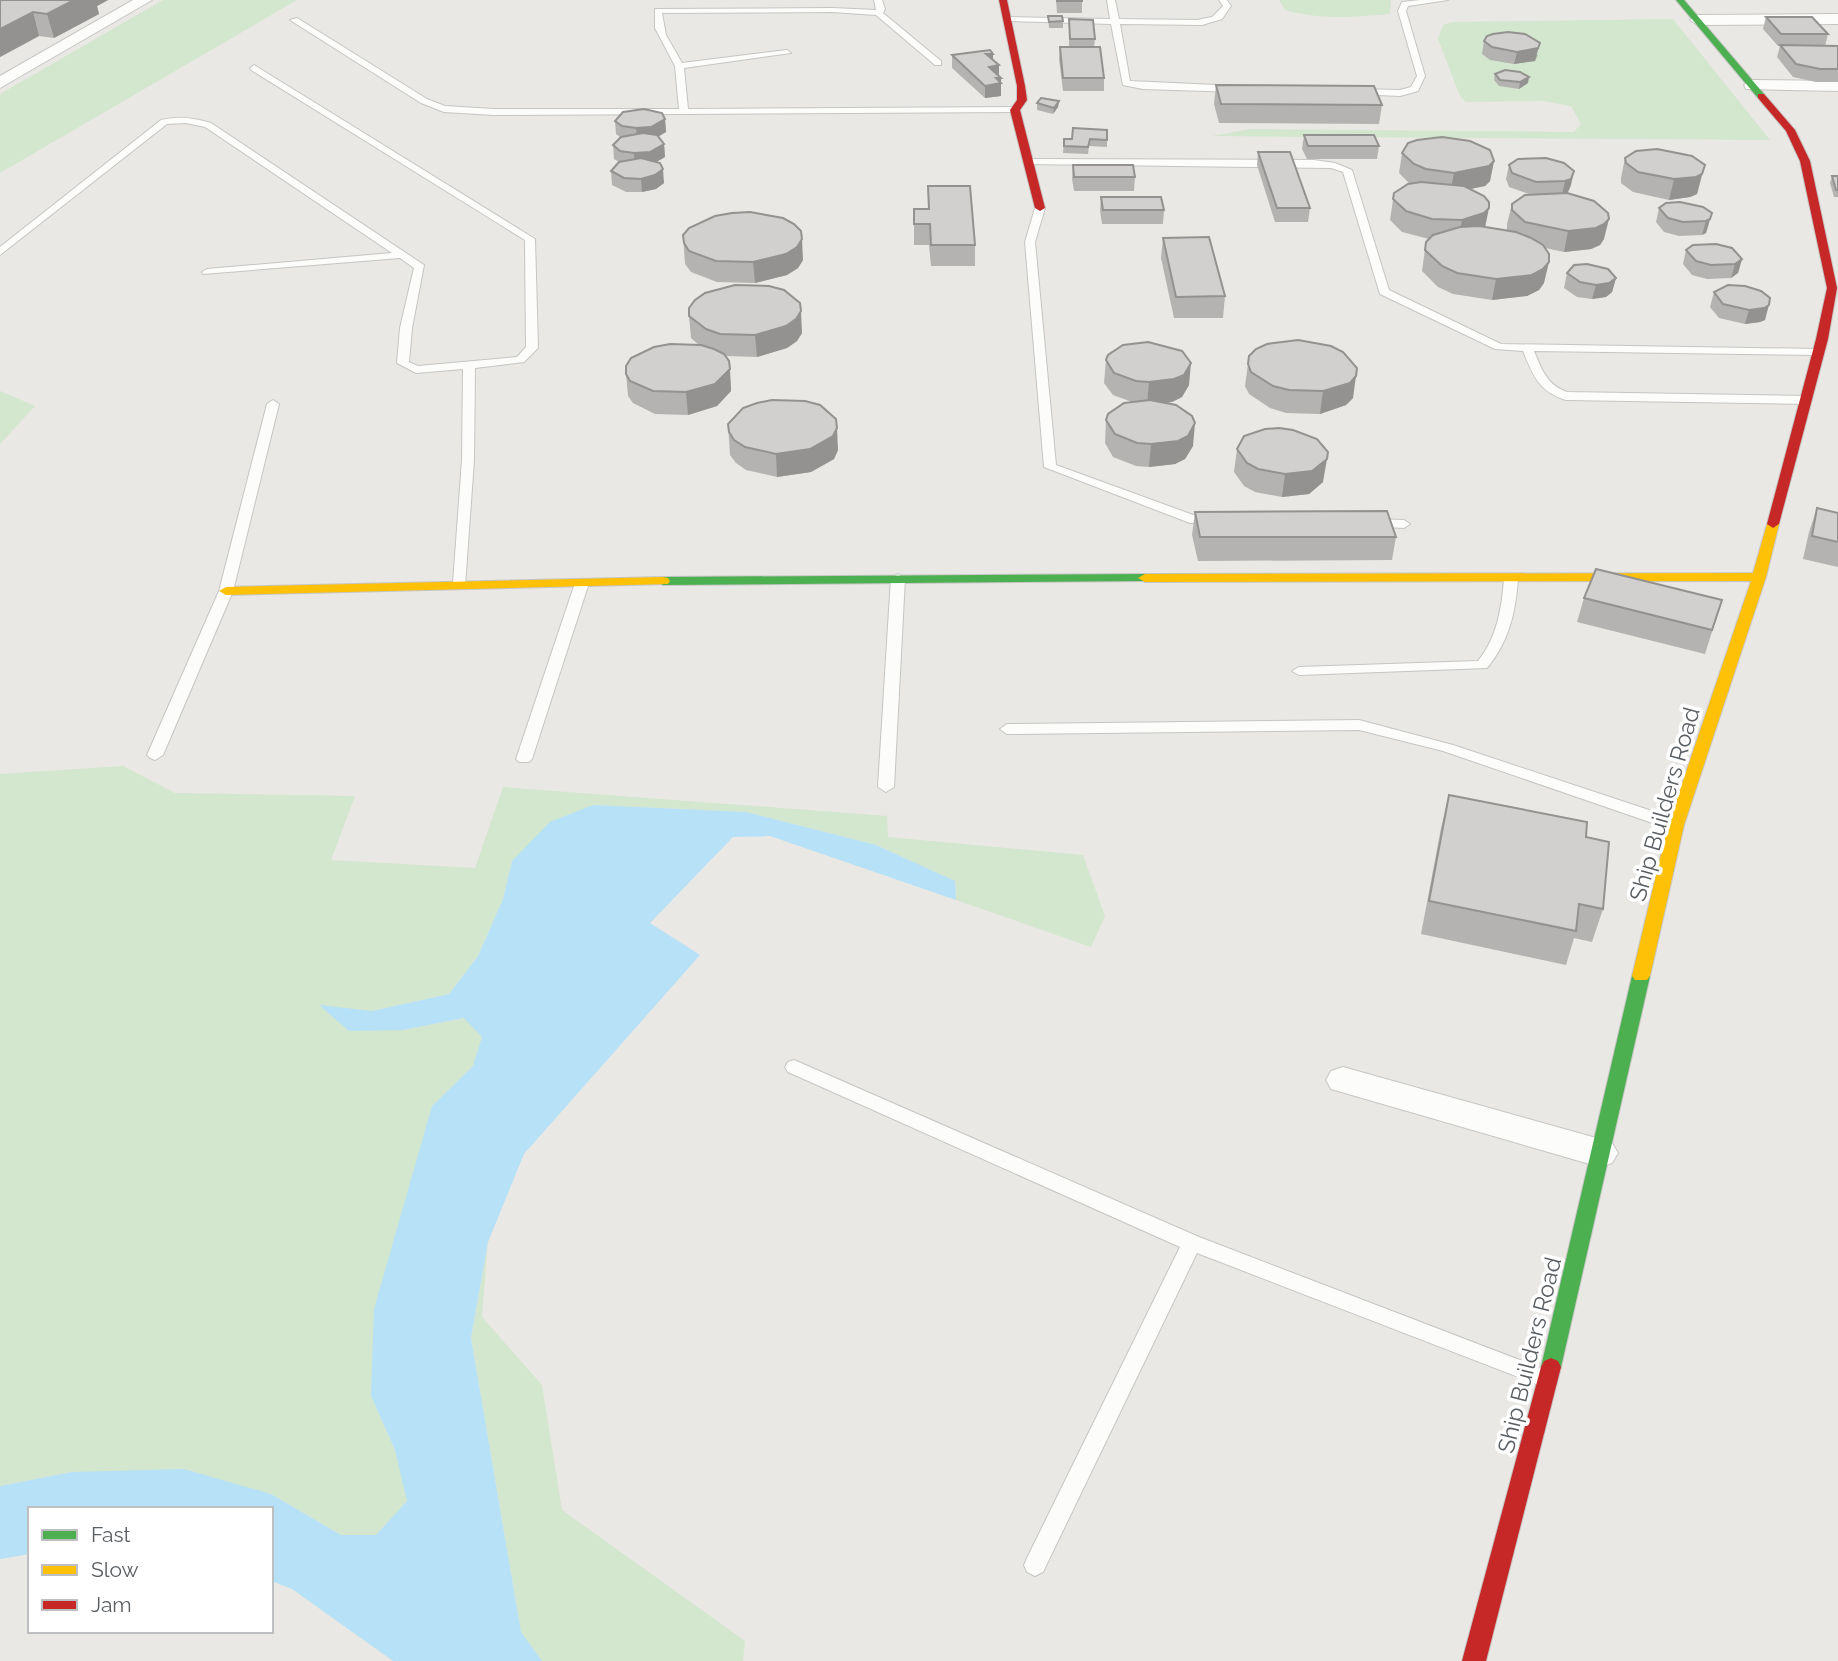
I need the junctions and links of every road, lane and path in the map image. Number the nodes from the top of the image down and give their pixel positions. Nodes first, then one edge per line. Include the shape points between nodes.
1 (144, 0) edge
2 (878, 0) edge
3 (1003, 0) edge
4 (1111, 0) edge
5 (1223, 0) edge
6 (1444, 0) edge
7 (1680, 0) edge
8 (878, 13) junction
9 (1007, 19) junction
10 (1838, 19) edge
11 (294, 20) dead end
12 (1698, 20) junction
13 (1114, 22) junction
14 (787, 53) dead end
15 (938, 63) dead end
16 (679, 66) junction
17 (254, 68) dead end
18 (0, 83) edge
19 (1752, 85) junction
20 (1838, 86) edge
21 (1251, 89) edge
22 (1346, 91) edge
23 (684, 110) junction
24 (1015, 110) junction
25 (1028, 162) junction
26 (1040, 208) joint
27 (0, 252) edge
28 (404, 256) junction
29 (206, 272) dead end
30 (1826, 344) edge
31 (1527, 347) junction
32 (469, 366) junction
33 (1806, 400) junction
34 (273, 404) dead end
35 (1223, 520) edge
36 (1363, 523) edge
37 (1404, 524) dead end
38 (1759, 577) junction
39 (898, 578) junction
40 (1511, 578) junction
41 (460, 583) junction
42 (582, 583) junction
43 (226, 591) junction
44 (1299, 671) dead end
45 (1007, 729) dead end
46 (155, 755) dead end
47 (524, 759) dead end
48 (886, 787) dead end
49 (1676, 825) junction
50 (794, 1067) dead end
51 (1343, 1080) dead end
52 (1600, 1153) junction
53 (1192, 1243) junction
54 (1548, 1380) junction
55 (1035, 1565) dead end
56 (1474, 1661) edge

1 - 18 street
2 - 8 lane
3 - 9 street
4 - 13 lane
5 - 13 lane via 1227,6 1223,16 1214,20
6 - 22 lane via 1405,4 1402,11 1421,76 1415,89 1400,93
7 - 12 street, Ship Builders Road
8 - 15 lane
8 - 16 lane via 658,11 666,46
9 - 13 lane
9 - 24 street via 1021,86 1022,100
10 - 12 street
11 - 23 lane via 444,109
12 - 19 street, Ship Builders Road
13 - 21 lane via 1126,83
14 - 16 lane
16 - 23 lane
17 - 32 lane via 530,239 532,348 520,360
19 - 20 street
19 - 30 street, Ship Builders Road via 1790,130 1805,161 1832,288
23 - 24 lane
24 - 25 street
25 - 26 street
25 - 31 lane via 1332,165 1347,170 1384,292 1499,347
26 - 35 lane via 1030,242 1050,467 1195,520
27 - 28 lane via 164,122 180,119 208,125
28 - 29 lane
28 - 32 lane via 420,267 403,363 416,370
30 - 31 lane
30 - 33 street, Ship Builders Road
31 - 33 lane via 1549,392 1566,396
32 - 41 lane
33 - 38 street, Ship Builders Road
34 - 43 lane
36 - 37 lane
38 - 40 street
38 - 49 street, Ship Builders Road
39 - 40 street
39 - 42 street
39 - 48 lane
40 - 44 lane via 1508,612 1490,657 1482,665
41 - 42 street
41 - 43 street
42 - 47 lane
43 - 46 lane
45 - 49 lane via 1359,725 1448,748
49 - 52 street, Ship Builders Road
50 - 53 lane
51 - 52 street
52 - 54 street, Ship Builders Road
53 - 54 lane
53 - 55 lane
54 - 56 street, Ship Builders Road

